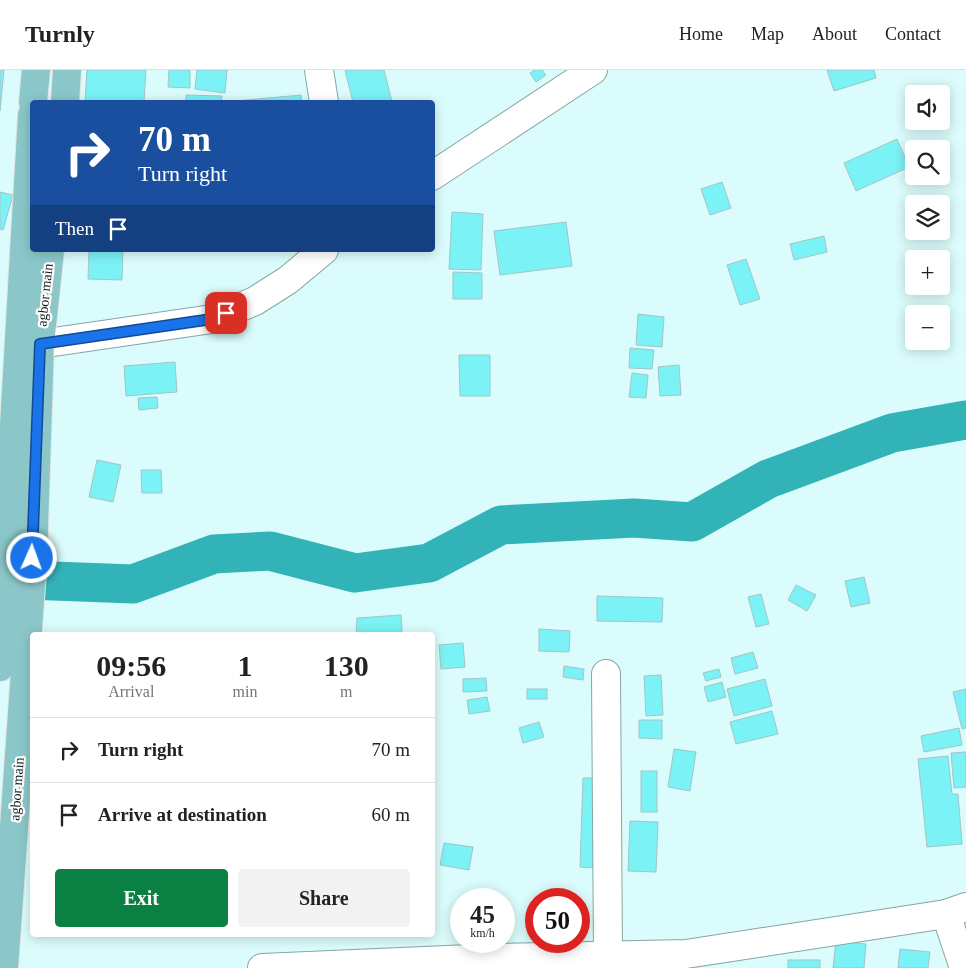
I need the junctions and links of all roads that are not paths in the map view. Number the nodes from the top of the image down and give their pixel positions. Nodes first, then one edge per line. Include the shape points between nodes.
1 (36, 70) edge
2 (67, 70) edge
3 (319, 70) edge
4 (593, 70) edge
5 (33, 100) edge
6 (65, 100) edge
7 (324, 100) edge
8 (435, 174) edge
9 (30, 189) edge
10 (50, 252) edge
11 (322, 252) edge
12 (40, 344) junction
13 (20, 557) junction
14 (10, 654) edge
15 (606, 674) dead end
16 (956, 910) edge
17 (608, 956) junction
18 (687, 961) edge
19 (393, 965) edge
20 (4, 968) edge
21 (262, 968) edge
22 (964, 968) edge

1 - 5 main road
2 - 6 main road
3 - 7 street
4 - 8 street
9 - 13 main road, agbor main
10 - 12 main road, agbor main
11 - 12 street via 288,280 254,301 212,319
12 - 13 main road, agbor main
13 - 14 main road, agbor main
14 - 20 main road, agbor main
15 - 17 street
16 - 18 street
16 - 22 street
17 - 18 street
17 - 19 street via 493,958
19 - 21 street

